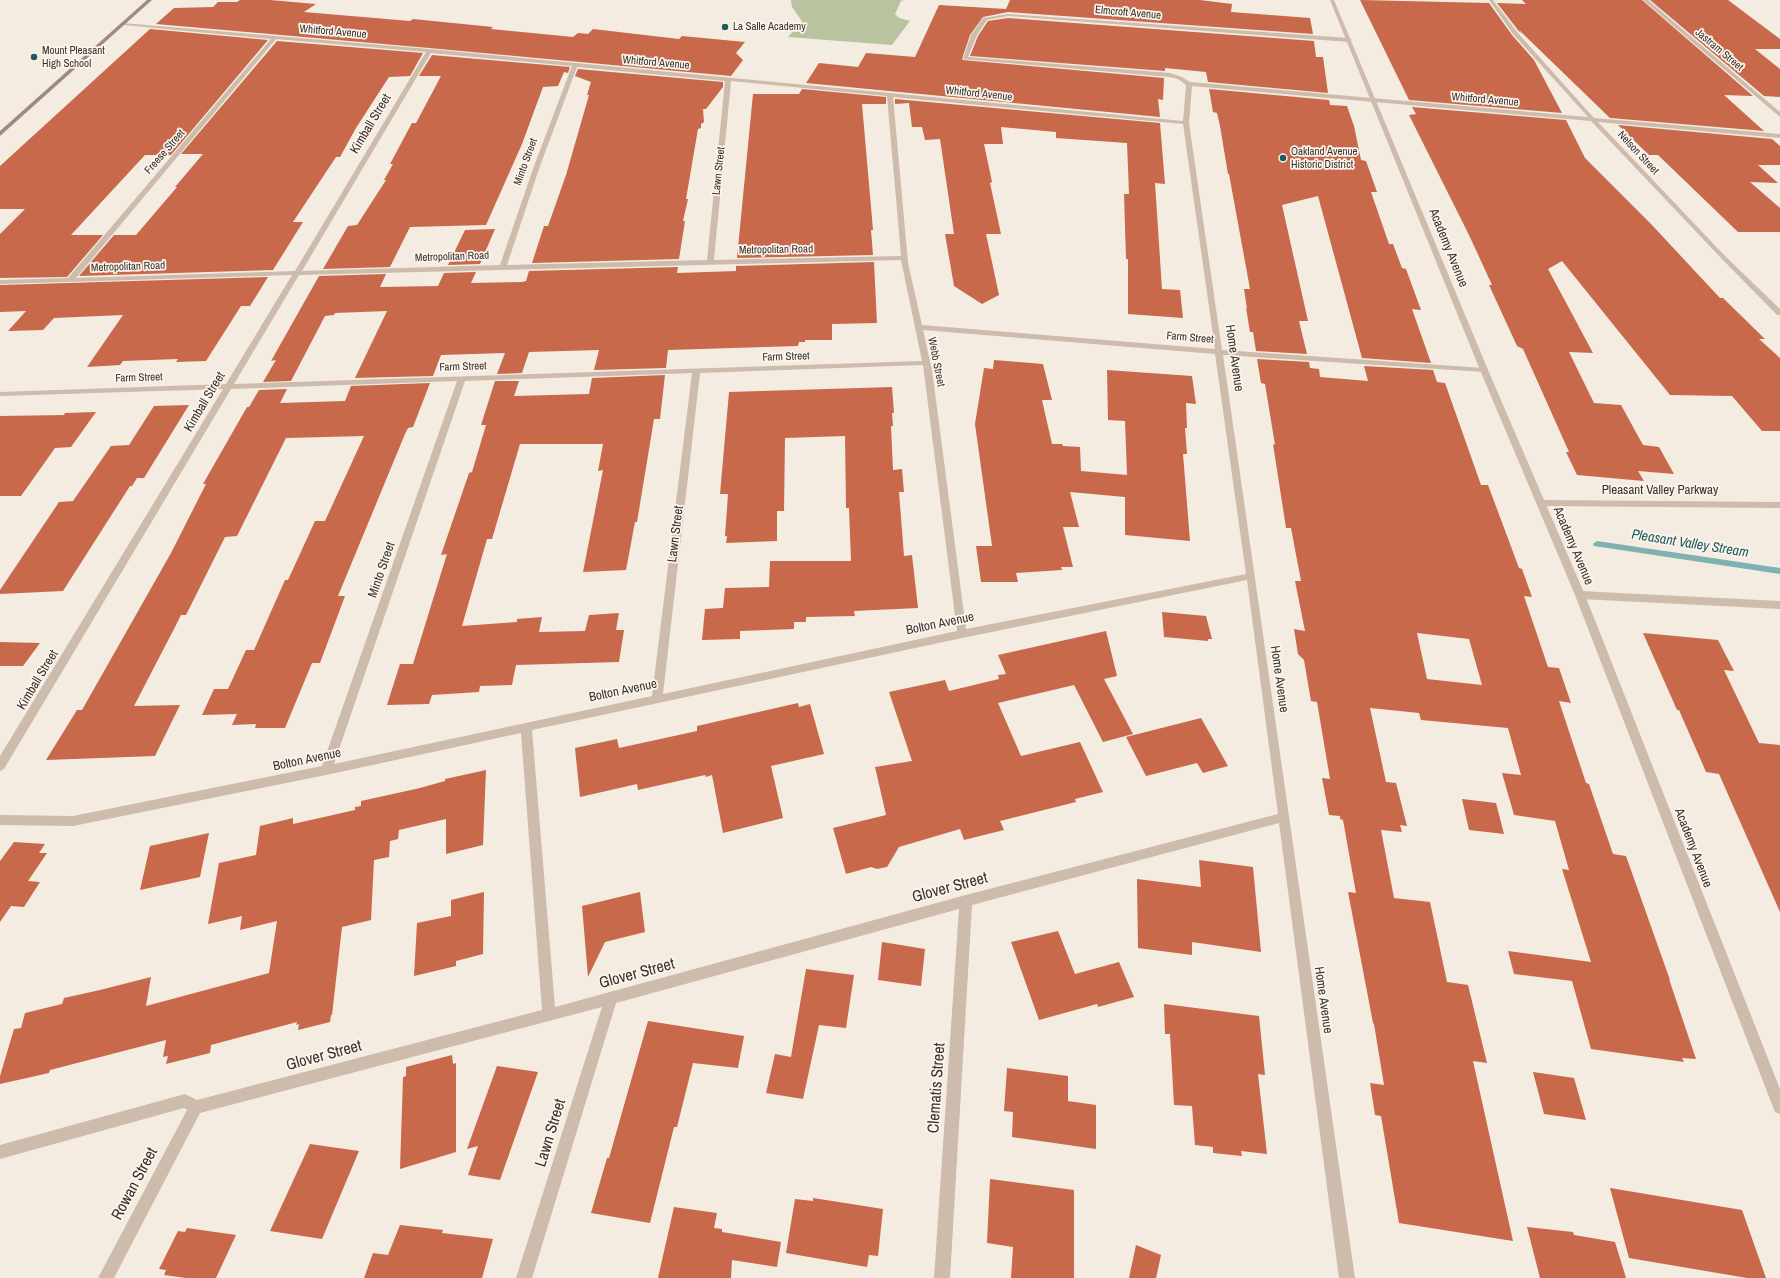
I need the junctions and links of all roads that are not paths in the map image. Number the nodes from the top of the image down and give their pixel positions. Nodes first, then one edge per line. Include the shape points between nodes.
1 (150, 0) edge
2 (1332, 0) edge
3 (1491, 0) edge
4 (1645, 0) edge
5 (124, 24) junction
6 (276, 37) junction
7 (1349, 40) junction
8 (429, 51) junction
9 (575, 65) junction
10 (728, 80) junction
11 (1189, 84) junction
12 (890, 95) junction
13 (1374, 101) junction
14 (1780, 115) edge
15 (1593, 120) junction
16 (1186, 123) junction
17 (0, 134) edge
18 (1780, 136) edge
19 (904, 258) junction
20 (710, 262) junction
21 (502, 267) junction
22 (298, 273) junction
23 (70, 280) junction
24 (0, 282) edge
25 (1780, 313) edge
26 (918, 327) junction
27 (1219, 352) junction
28 (926, 363) junction
29 (1484, 370) junction
30 (696, 371) junction
31 (462, 378) junction
32 (228, 386) junction
33 (0, 394) edge
34 (1540, 503) junction
35 (1780, 505) edge
36 (1251, 576) junction
37 (1580, 595) junction
38 (1780, 605) edge
39 (962, 634) junction
40 (656, 698) junction
41 (526, 726) junction
42 (0, 766) edge
43 (326, 770) junction
44 (1284, 817) junction
45 (0, 820) edge
46 (966, 901) junction
47 (611, 999) junction
48 (549, 1016) junction
49 (196, 1107) junction
50 (1780, 1107) edge
51 (0, 1152) edge
52 (106, 1278) edge
53 (524, 1278) edge
54 (942, 1278) edge
55 (1347, 1278) edge

1 - 5 main road
2 - 7 street, Academy Avenue
3 - 15 street, Nelson Street via 1515,33
4 - 14 street, Jastram Street
5 - 6 street, Whitford Avenue
5 - 17 main road
6 - 8 street, Whitford Avenue
6 - 23 street, Freese Street
7 - 11 street, Elmcroft Avenue via 1008,15 985,19 974,35 965,58 1170,75
7 - 13 street, Academy Avenue
8 - 9 street, Whitford Avenue
8 - 22 street, Kimball Street
9 - 10 street, Whitford Avenue
9 - 21 street, Minto Street
10 - 12 street, Whitford Avenue
10 - 20 street, Lawn Street
11 - 13 street, Whitford Avenue
11 - 16 street, Home Avenue
12 - 16 street, Whitford Avenue
12 - 19 street, Webb Street
13 - 15 street, Whitford Avenue
13 - 29 street, Academy Avenue
15 - 18 street, Whitford Avenue
15 - 25 street, Nelson Street
16 - 27 street, Home Avenue
19 - 20 street, Metropolitan Road
19 - 26 street, Webb Street
20 - 21 street, Metropolitan Road
21 - 22 street, Metropolitan Road
22 - 23 street, Metropolitan Road
22 - 32 street, Kimball Street
23 - 24 street, Metropolitan Road
26 - 27 street, Farm Street
26 - 28 street, Webb Street
27 - 29 street, Farm Street
27 - 36 street, Home Avenue
28 - 30 street, Farm Street
28 - 39 street, Webb Street
29 - 34 street, Academy Avenue
30 - 31 street, Farm Street
30 - 40 street, Lawn Street
31 - 32 street, Farm Street
31 - 43 street, Minto Street
32 - 33 street, Farm Street
32 - 42 street, Kimball Street
34 - 35 street, Pleasant Valley Parkway
34 - 37 street, Academy Avenue
36 - 39 street, Bolton Avenue
36 - 44 street, Home Avenue
37 - 38 street
37 - 50 street, Academy Avenue
39 - 40 street, Bolton Avenue
40 - 41 street, Bolton Avenue
41 - 43 street, Bolton Avenue
41 - 48 street
43 - 45 street, Bolton Avenue via 73,821
44 - 46 street, Glover Street
44 - 55 street, Home Avenue
46 - 47 street, Glover Street
46 - 54 street, Clematis Street
47 - 48 street, Glover Street
47 - 53 street, Lawn Street
48 - 49 street, Glover Street
49 - 51 street, Glover Street via 185,1101
49 - 52 street, Rowan Street

